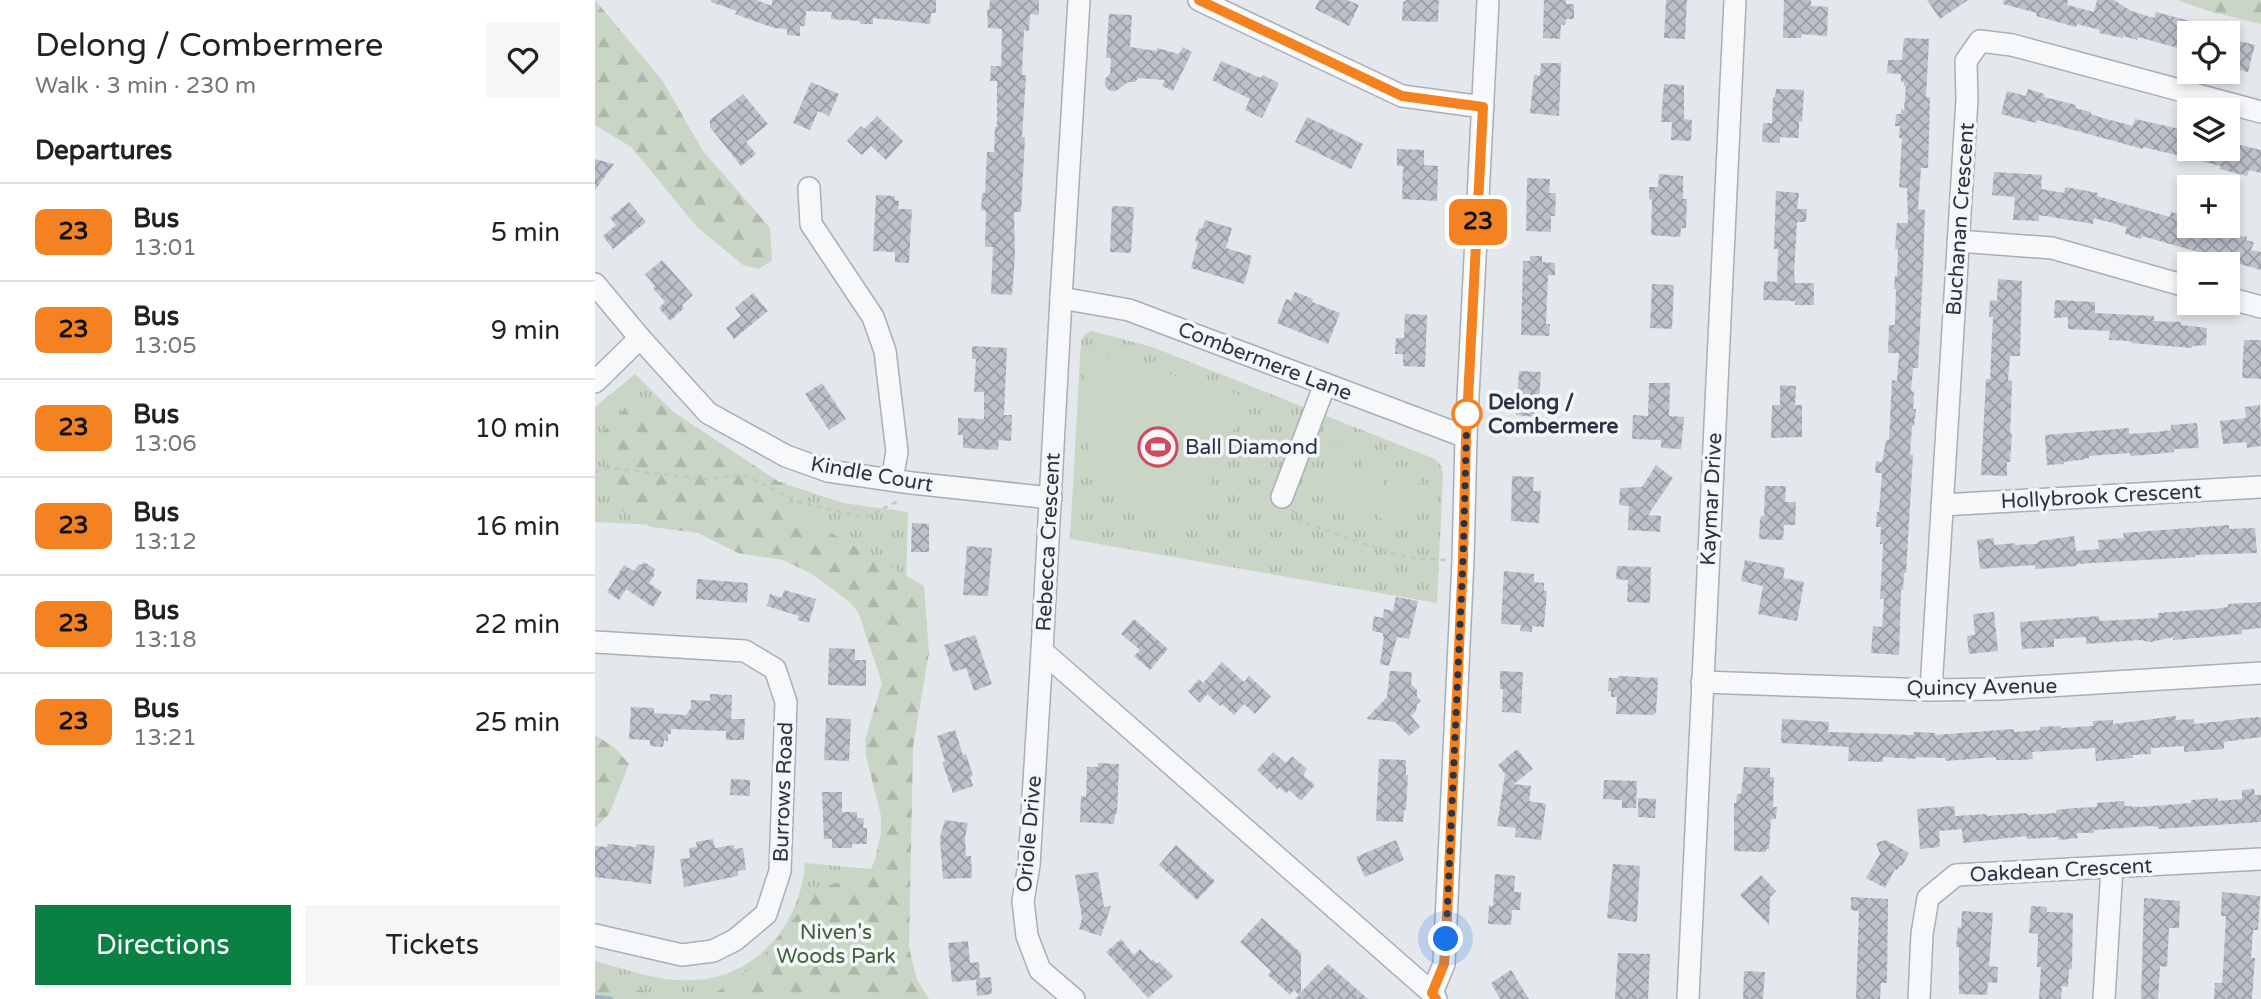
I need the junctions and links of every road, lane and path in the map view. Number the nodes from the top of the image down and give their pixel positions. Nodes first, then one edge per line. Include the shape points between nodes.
1 (1079, 0) edge
2 (1199, 0) edge
3 (1488, 0) edge
4 (1735, 0) edge
5 (1483, 107) junction
6 (2261, 112) edge
7 (809, 188) dead end
8 (1958, 241) junction
9 (595, 284) edge
10 (2177, 284) edge
11 (1061, 298) junction
12 (2240, 301) edge
13 (2261, 307) edge
14 (640, 338) junction
15 (595, 382) edge
16 (1325, 384) junction
17 (1466, 438) junction
18 (595, 472) edge
19 (899, 481) junction
20 (2261, 487) edge
21 (1282, 497) joint
22 (1051, 498) junction
23 (1942, 505) junction
24 (1463, 559) junction
25 (595, 642) edge
26 (1042, 651) junction
27 (2261, 673) edge
28 (1702, 682) junction
29 (1931, 690) junction
30 (2261, 859) edge
31 (2112, 867) junction
32 (595, 935) edge
33 (1434, 996) edge
34 (1074, 999) edge
35 (1688, 999) edge
36 (1919, 999) edge
37 (2104, 999) edge

1 - 11 street, Rebecca Crescent
2 - 5 street via 1402,96
3 - 5 street
4 - 28 street, Kaymar Drive
5 - 17 street
6 - 8 street, Buchanan Crescent via 2012,45 1980,41 1966,61
7 - 19 street via 811,224 873,317 885,351
8 - 10 street via 2052,248
8 - 23 street, Buchanan Crescent
9 - 14 street, Kindle Court
11 - 16 street, Combermere Lane via 1129,310
11 - 22 street, Rebecca Crescent
12 - 13 street
14 - 15 street
14 - 19 street, Kindle Court via 708,413 786,456 828,471
16 - 17 street, Combermere Lane
16 - 21 street
17 - 24 street
18 - 19 path via 609,468 705,479 744,475 799,502 865,518 896,502
19 - 22 street, Kindle Court
20 - 23 street, Hollybrook Crescent
21 - 24 path via 1302,522 1397,555
22 - 26 street, Rebecca Crescent
23 - 29 street, Buchanan Crescent
24 - 33 street via 1444,964
25 - 32 street, Burrows Road via 745,651 775,669 786,702 780,871 766,914 735,940 713,951 682,955
26 - 33 street, Rebecca Crescent
26 - 34 street, Oriole Drive via 1023,901 1027,936 1040,970
27 - 29 street, Quincy Avenue
28 - 29 street, Quincy Avenue
28 - 35 street, Kaymar Drive
30 - 31 street, Oakdean Crescent
31 - 36 street, Oakdean Crescent via 1957,875 1928,898
31 - 37 street

